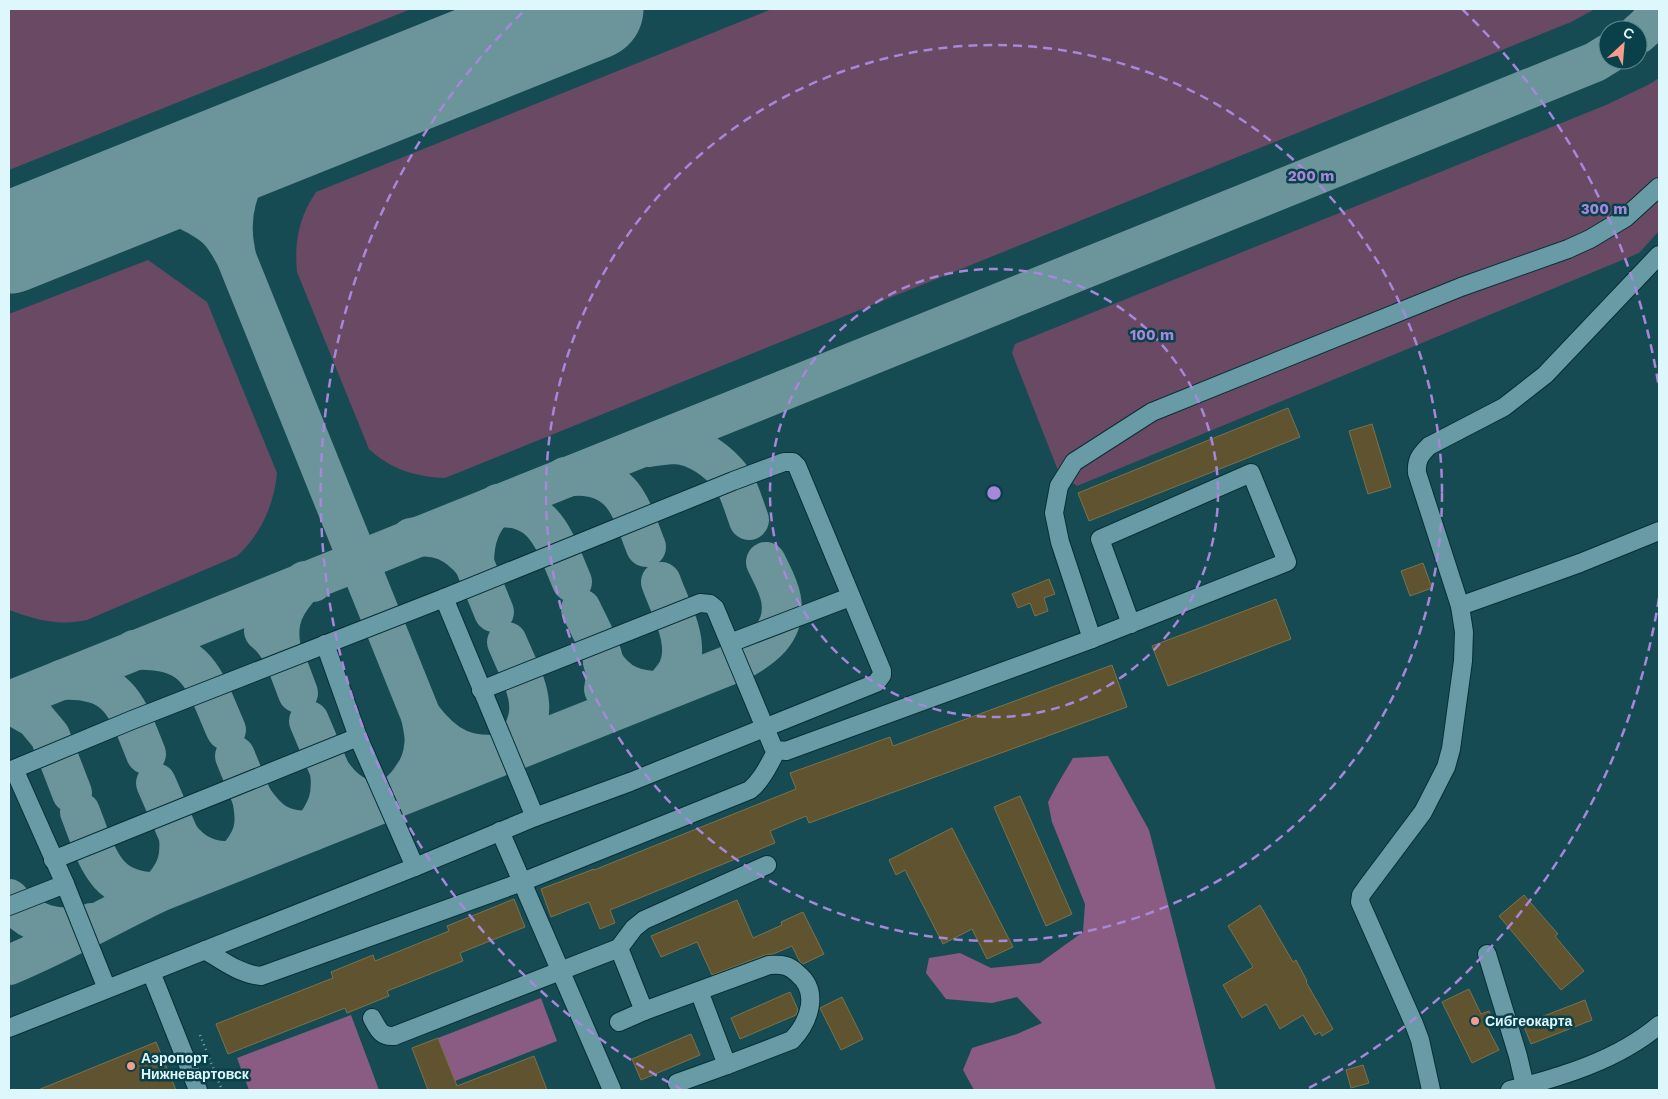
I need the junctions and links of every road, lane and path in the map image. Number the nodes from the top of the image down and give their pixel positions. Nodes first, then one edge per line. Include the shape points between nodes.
1 (1659, 187) edge
2 (1659, 255) edge
3 (1659, 531) edge
4 (850, 597) junction
5 (444, 598) junction
6 (1460, 606) junction
7 (1131, 624) junction
8 (1092, 639) junction
9 (730, 643) junction
10 (325, 644) junction
11 (481, 690) junction
12 (764, 728) junction
13 (358, 737) junction
14 (777, 750) junction
15 (12, 770) edge
16 (535, 817) junction
17 (500, 832) junction
18 (53, 860) junction
19 (767, 865) dead end
20 (415, 866) junction
21 (522, 882) junction
22 (65, 884) junction
23 (9, 906) edge
24 (619, 948) junction
25 (205, 950) junction
26 (1486, 954) dead end
27 (561, 970) junction
28 (151, 972) junction
29 (107, 989) junction
30 (699, 991) junction
31 (644, 1012) junction
32 (372, 1018) dead end
33 (619, 1022) dead end
34 (1659, 1025) edge
35 (9, 1028) edge
36 (200, 1035) dead end
37 (728, 1065) junction
38 (677, 1083) dead end
39 (1517, 1088) edge
40 (198, 1090) edge
41 (222, 1090) edge
42 (612, 1090) edge
43 (1431, 1090) edge

1 - 8 street via 1625,218 1590,239 1461,287 1152,412 1074,462 1060,486 1054,513 1060,542
2 - 6 street via 1545,376 1504,406 1428,446 1420,454 1416,462 1417,473
3 - 6 street
4 - 5 street via 797,466 788,461
4 - 9 street
4 - 12 street via 882,671 880,680
5 - 10 street
5 - 11 street
6 - 43 street via 1464,632 1463,661 1446,767 1422,812 1366,888 1360,902 1414,1024
7 - 7 street via 1287,562 1251,473 1100,539
7 - 8 street
8 - 14 street via 786,751
9 - 11 street via 715,608 700,603
9 - 12 street
10 - 13 street
10 - 15 street
11 - 16 street
12 - 14 street
12 - 16 street
13 - 18 street
13 - 20 street
14 - 21 street via 764,774 750,790
15 - 18 street
16 - 17 street
17 - 20 street
17 - 21 street
18 - 22 street
19 - 24 street via 644,920
20 - 25 street
21 - 25 street via 261,976 239,971
21 - 27 street
22 - 23 street
22 - 29 street
24 - 27 street
24 - 31 street
25 - 28 street
26 - 39 street via 1513,1036
27 - 32 street via 394,1036 381,1034
27 - 42 street
28 - 29 street
28 - 40 street
29 - 35 street
30 - 31 street
30 - 37 street
30 - 37 street via 769,965 782,964 805,980 811,994 807,1017 792,1040
31 - 33 street
34 - 39 street via 1626,1049 1578,1069
36 - 41 path
37 - 38 street

